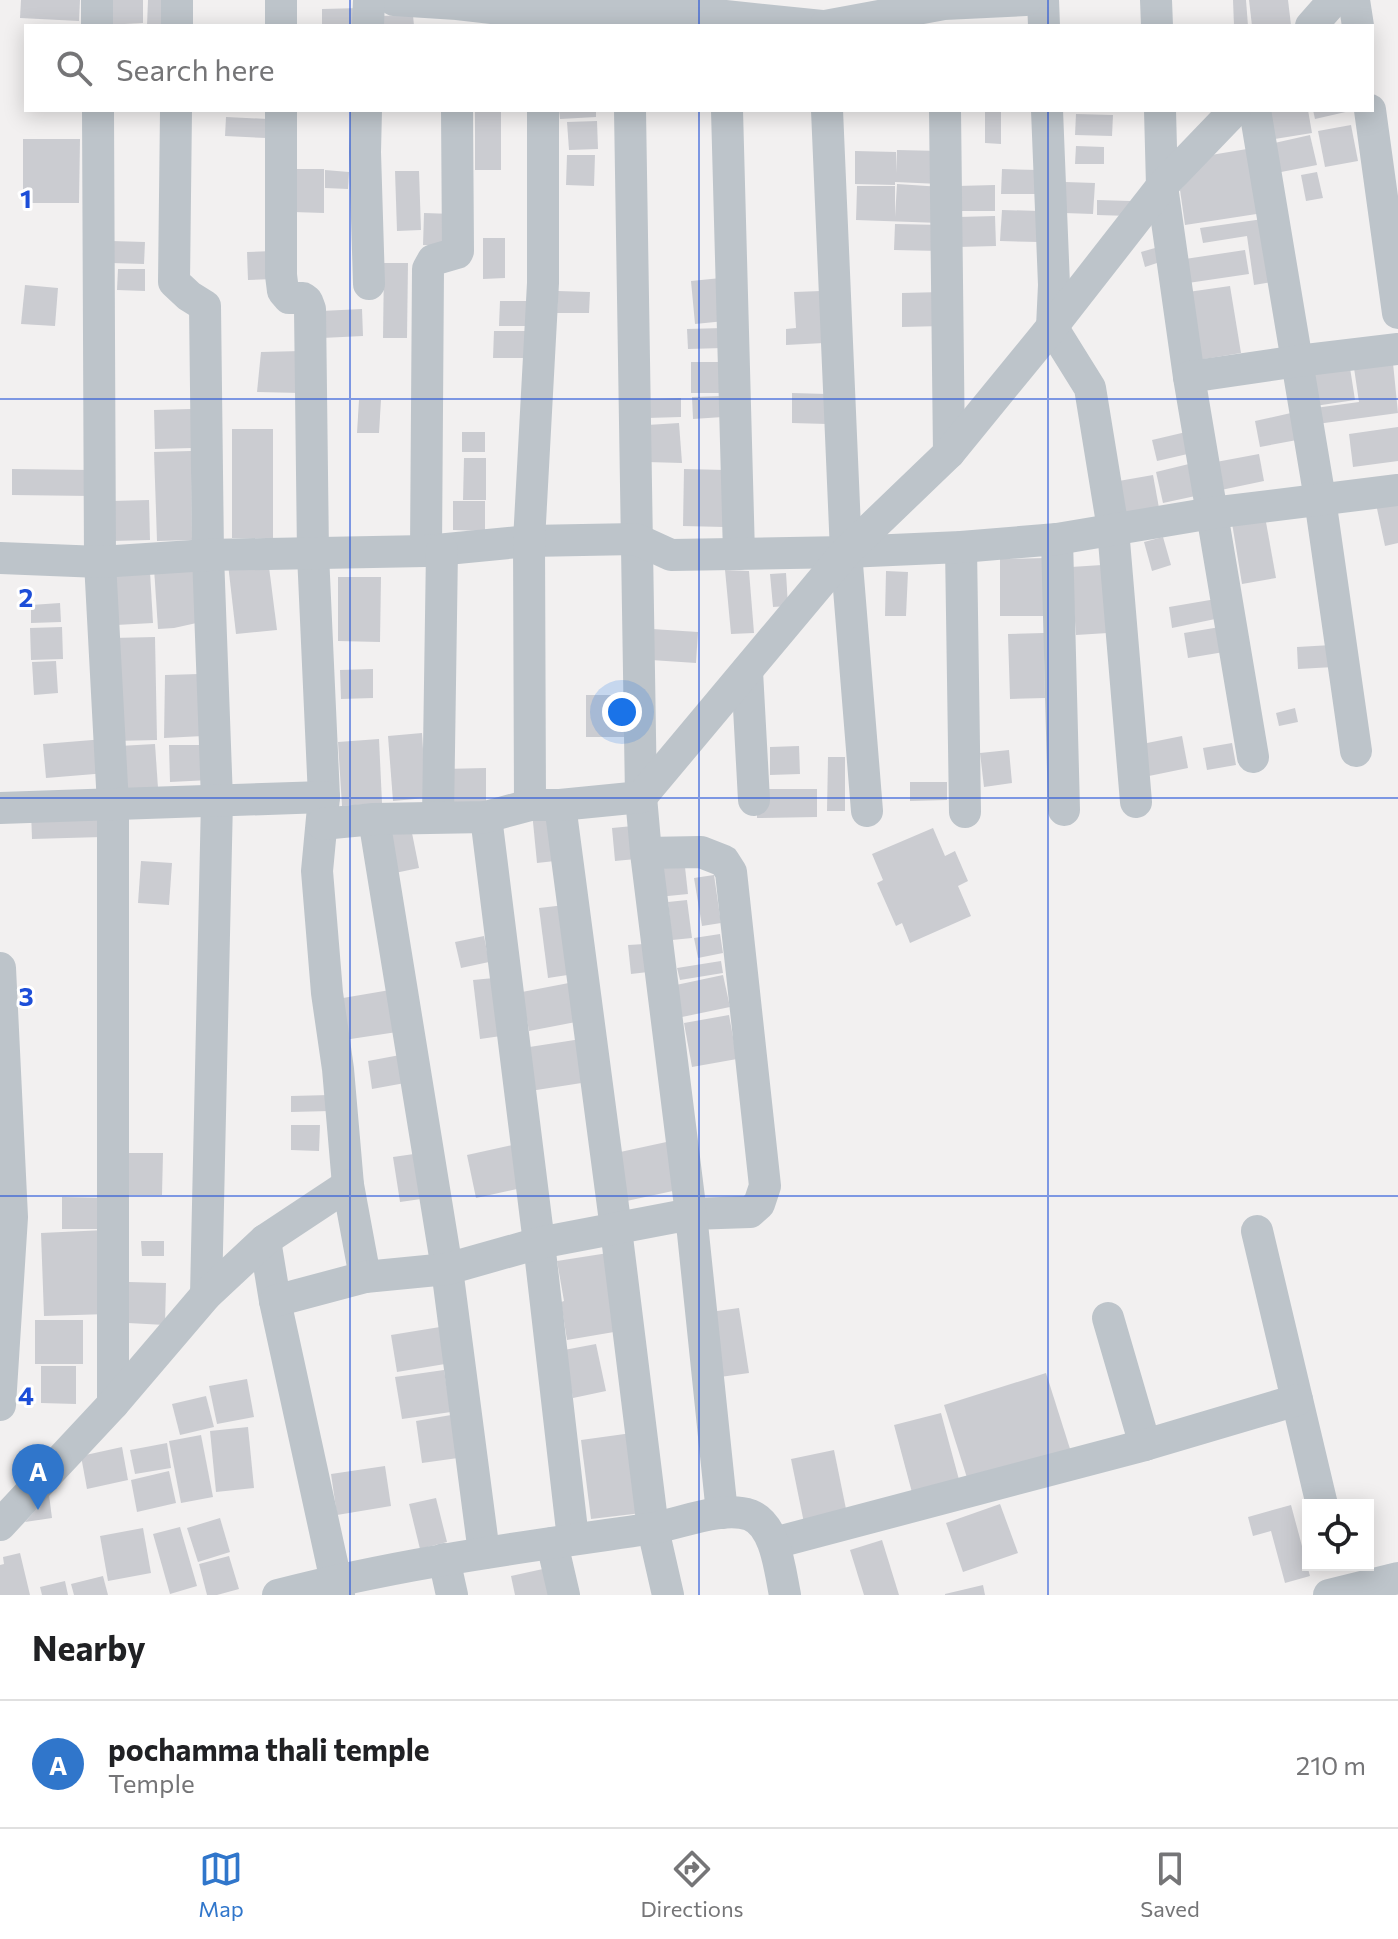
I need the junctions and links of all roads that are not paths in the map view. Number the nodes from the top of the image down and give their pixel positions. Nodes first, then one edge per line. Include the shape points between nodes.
1 (97, 0) edge
2 (177, 0) edge
3 (281, 0) edge
4 (369, 0) edge
5 (394, 0) edge
6 (1026, 0) edge
7 (1043, 0) edge
8 (1156, 0) edge
9 (1334, 0) edge
10 (1354, 0) edge
11 (457, 10) edge
12 (944, 10) edge
13 (629, 12) edge
14 (543, 13) edge
15 (715, 14) edge
16 (97, 24) edge
17 (177, 24) edge
18 (281, 24) edge
19 (368, 24) edge
20 (806, 24) edge
21 (839, 24) edge
22 (1044, 24) edge
23 (1157, 24) edge
24 (1313, 24) edge
25 (1358, 24) edge
26 (98, 112) edge
27 (176, 112) edge
28 (281, 112) edge
29 (366, 112) edge
30 (457, 112) edge
31 (543, 112) edge
32 (630, 112) edge
33 (727, 112) edge
34 (827, 112) edge
35 (945, 112) edge
36 (1047, 112) edge
37 (1160, 112) edge
38 (1233, 112) edge
39 (1255, 112) edge
40 (1370, 112) edge
41 (1162, 186) junction
42 (369, 284) dead end
43 (1398, 313) edge
44 (1052, 327) junction
45 (1398, 349) edge
46 (1298, 361) junction
47 (1189, 377) junction
48 (949, 453) junction
49 (1398, 490) edge
50 (1320, 499) junction
51 (1212, 513) junction
52 (1113, 529) junction
53 (636, 539) junction
54 (1057, 539) junction
55 (529, 541) junction
56 (961, 547) junction
57 (434, 550) junction
58 (846, 552) junction
59 (313, 554) junction
60 (739, 554) junction
61 (208, 555) junction
62 (0, 558) edge
63 (100, 562) junction
64 (747, 671) junction
65 (1356, 751) dead end
66 (1253, 757) dead end
67 (641, 797) junction
68 (217, 800) junction
69 (754, 800) dead end
70 (1136, 802) dead end
71 (113, 805) junction
72 (545, 805) junction
73 (0, 808) edge
74 (323, 810) junction
75 (1064, 810) dead end
76 (867, 811) dead end
77 (965, 812) dead end
78 (438, 817) junction
79 (486, 817) junction
80 (374, 819) junction
81 (646, 853) junction
82 (0, 968) edge
83 (348, 1185) junction
84 (691, 1214) junction
85 (6, 1217) edge
86 (616, 1229) junction
87 (1257, 1231) dead end
88 (265, 1240) junction
89 (539, 1243) junction
90 (447, 1269) junction
91 (365, 1277) junction
92 (206, 1295) junction
93 (275, 1301) junction
94 (1108, 1318) dead end
95 (1297, 1400) junction
96 (113, 1404) junction
97 (0, 1405) edge
98 (1145, 1445) junction
99 (1321, 1499) edge
100 (722, 1513) junction
101 (0, 1525) edge
102 (653, 1529) junction
103 (562, 1541) junction
104 (774, 1543) junction
105 (484, 1553) junction
106 (444, 1559) junction
107 (1336, 1584) edge
108 (1396, 1584) edge
109 (337, 1588) edge
110 (278, 1595) edge
111 (452, 1595) edge
112 (564, 1595) edge
113 (668, 1595) edge
114 (785, 1595) edge

1 - 16 street
2 - 17 street
3 - 18 street
4 - 19 street
5 - 11 street
6 - 12 street
7 - 22 street
8 - 23 street
9 - 24 street
10 - 25 street
11 - 14 street
12 - 21 street
13 - 14 street
13 - 15 street
15 - 20 street
26 - 63 street
27 - 61 street via 174,282 205,306
28 - 59 street via 283,291 289,298 303,298 310,309
29 - 42 street
30 - 57 street via 458,251 433,260 428,269
31 - 55 street via 543,283
32 - 53 street
33 - 60 street
34 - 58 street
35 - 48 street
36 - 44 street
37 - 41 street
38 - 41 street
39 - 46 street
40 - 43 street
41 - 44 street
41 - 47 street
44 - 48 street
44 - 52 street via 1090,388
45 - 46 street
46 - 47 street
46 - 50 street
47 - 51 street
48 - 58 street
49 - 50 street
50 - 51 street
50 - 65 street
51 - 52 street
51 - 66 street
52 - 54 street
52 - 70 street
53 - 55 street
53 - 60 street via 671,555
53 - 67 street
54 - 56 street
54 - 75 street
55 - 57 street
55 - 72 street
56 - 58 street
56 - 77 street
57 - 59 street
57 - 78 street
58 - 60 street
58 - 64 street
58 - 76 street
59 - 61 street
59 - 74 street
61 - 63 street
61 - 68 street
62 - 63 street
63 - 71 street
64 - 67 street
64 - 69 street
67 - 72 street
67 - 81 street
68 - 71 street
68 - 74 street
68 - 92 street
71 - 73 street
71 - 96 street
72 - 79 street
72 - 86 street
74 - 80 street
74 - 83 street via 317,871
78 - 79 street
78 - 80 street
79 - 89 street
80 - 90 street
81 - 84 street
81 - 84 street via 701,852 724,861 731,872 765,1186 750,1212
82 - 85 street
83 - 88 street
83 - 91 street
84 - 86 street
84 - 100 street
85 - 97 street
86 - 89 street
86 - 102 street
87 - 95 street
88 - 92 street
88 - 93 street
89 - 90 street
89 - 103 street
90 - 91 street
90 - 105 street
91 - 93 street
92 - 96 street
93 - 109 street
94 - 98 street
95 - 98 street
95 - 99 street
96 - 101 street
98 - 104 street
100 - 102 street
100 - 104 street via 752,1516
102 - 103 street
102 - 113 street
103 - 105 street
103 - 112 street
104 - 114 street
105 - 106 street
106 - 109 street
106 - 111 street
107 - 108 street
109 - 110 street

